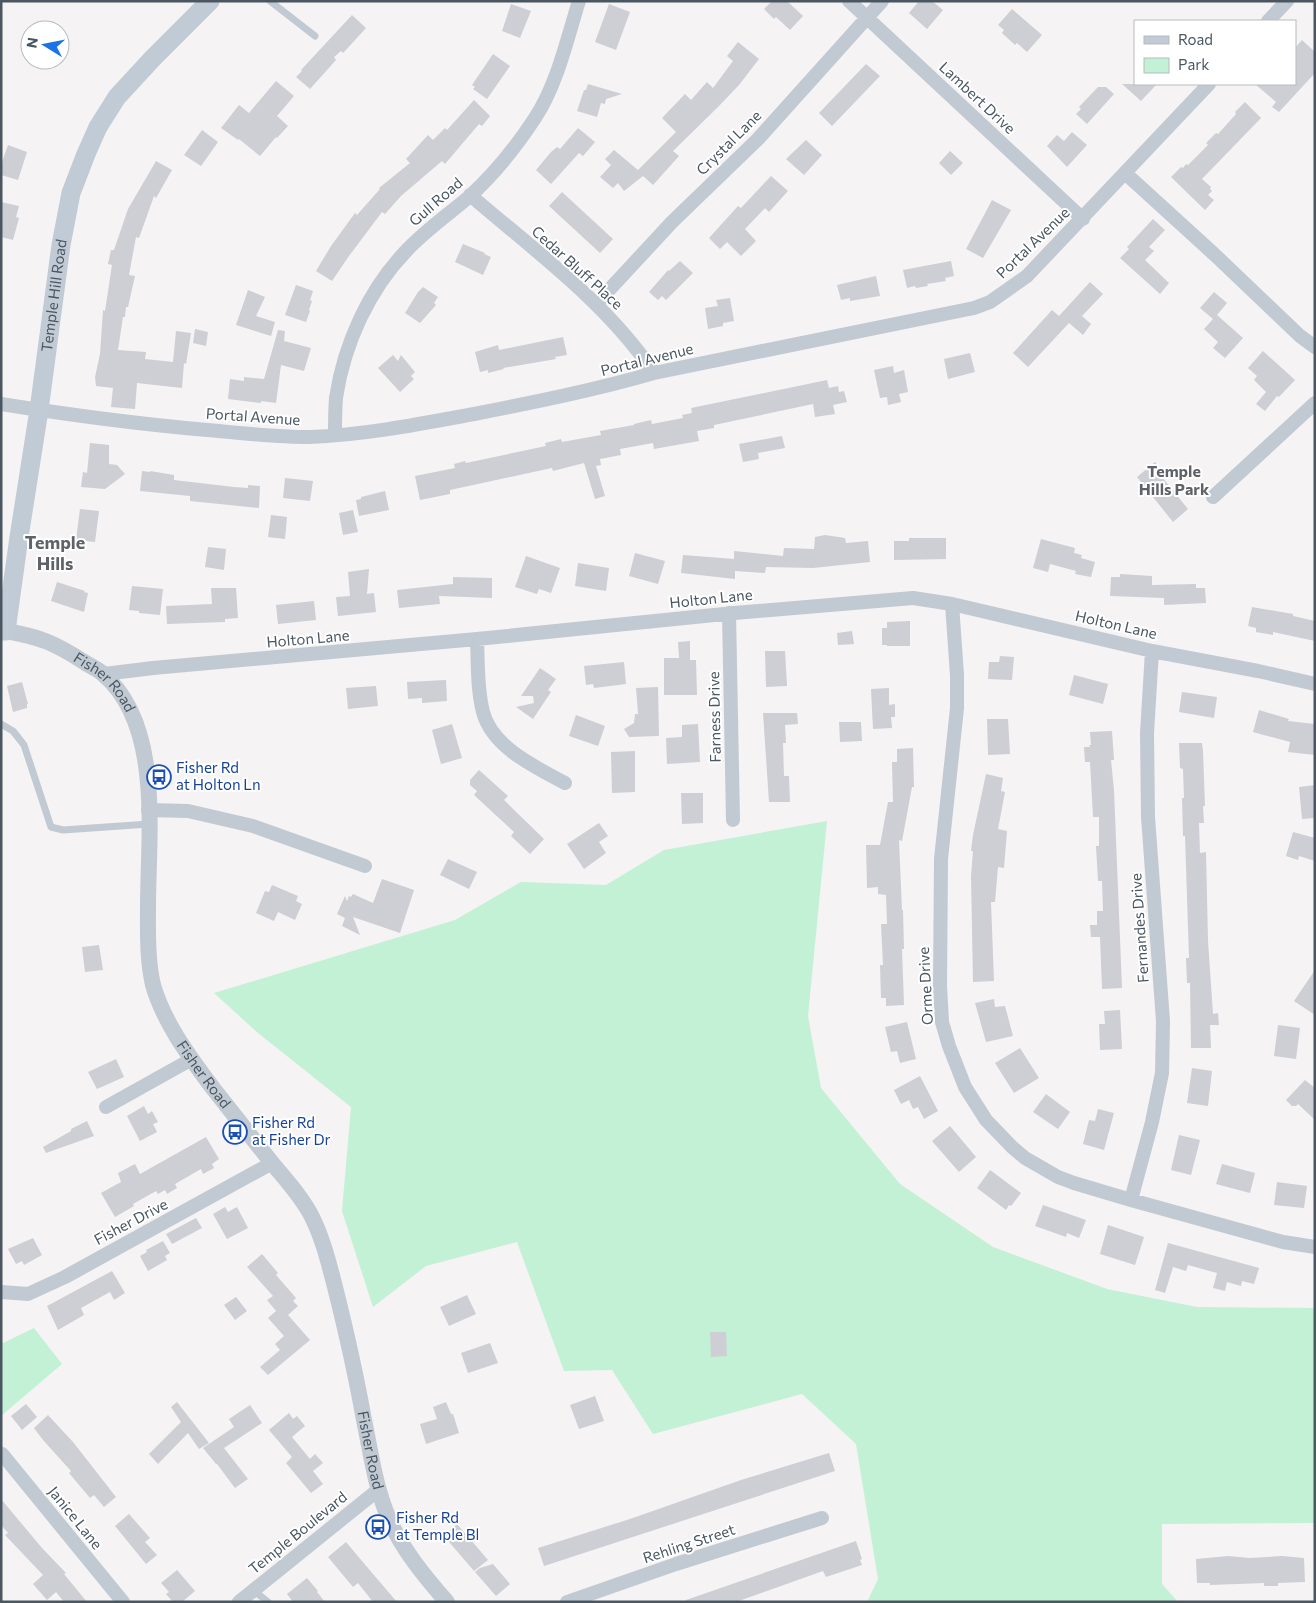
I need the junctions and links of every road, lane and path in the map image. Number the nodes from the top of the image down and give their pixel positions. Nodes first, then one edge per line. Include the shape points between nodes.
1 (210, 1) edge
2 (270, 1) edge
3 (579, 1) edge
4 (849, 1) edge
5 (882, 1) edge
6 (1287, 1) edge
7 (866, 18) junction
8 (1269, 20) edge
9 (314, 36) dead end
10 (1208, 85) edge
11 (1125, 173) junction
12 (470, 196) junction
13 (1082, 219) junction
14 (596, 304) junction
15 (1315, 347) edge
16 (654, 373) junction
17 (1315, 403) edge
18 (1, 404) edge
19 (39, 410) junction
20 (335, 435) junction
21 (1213, 497) dead end
22 (19, 536) junction
23 (1, 586) edge
24 (952, 604) junction
25 (729, 613) junction
26 (4, 631) edge
27 (476, 639) junction
28 (1152, 651) junction
29 (104, 674) junction
30 (1315, 684) edge
31 (1, 724) edge
32 (565, 782) dead end
33 (149, 817) junction
34 (733, 820) dead end
35 (366, 866) dead end
36 (192, 1060) junction
37 (106, 1107) dead end
38 (272, 1163) junction
39 (1131, 1200) junction
40 (1315, 1247) edge
41 (1, 1292) edge
42 (2, 1454) edge
43 (378, 1490) junction
44 (822, 1518) dead end
45 (253, 1590) junction
46 (123, 1602) edge
47 (239, 1602) edge
48 (268, 1602) edge
49 (447, 1602) edge
50 (567, 1602) edge

1 - 19 main road, Temple Hill Road via 117,97 86,154 71,193 61,245
2 - 9 lane
3 - 12 street, Gull Road via 550,89 536,117
4 - 7 street, Lambert Drive
5 - 7 street, Crystal Lane
6 - 8 street
7 - 13 street, Lambert Drive
7 - 14 street, Crystal Lane via 758,139 672,222
10 - 11 street, Portal Avenue
11 - 13 street, Portal Avenue
11 - 15 street
12 - 14 street, Cedar Bluff Place
12 - 20 street, Gull Road via 407,250 376,290 347,350 336,400
13 - 16 street, Portal Avenue via 1027,276 990,302 974,308
14 - 16 street, Cedar Bluff Place via 623,332
16 - 20 street, Portal Avenue via 542,401 436,421
17 - 21 street
18 - 19 street, Portal Avenue
19 - 20 street, Portal Avenue via 122,422 256,434
19 - 22 main road, Temple Hill Road
22 - 23 main road
22 - 26 main road, Temple Hill Road
24 - 25 street, Holton Lane via 913,598
24 - 28 street, Holton Lane
24 - 39 street, Orme Drive via 957,708 943,826 940,919 940,1006 949,1046 965,1087 986,1120 1025,1158 1074,1183
25 - 27 street, Holton Lane
25 - 34 street, Farness Drive
26 - 29 street, Fisher Road via 56,644
27 - 29 street, Holton Lane
27 - 32 street via 483,712 494,733 517,754
28 - 30 street, Holton Lane
28 - 39 street, Fernandes Drive via 1147,733 1148,817 1163,1022 1163,1064 1158,1098
29 - 33 street, Fisher Road via 130,708 140,736 146,763
31 - 33 lane via 13,731 24,745 51,827 63,830
33 - 35 street via 188,811 253,826
33 - 36 street, Fisher Road via 148,926 153,984 170,1024
36 - 37 street
36 - 38 street, Fisher Road
38 - 41 street, Fisher Drive via 35,1292
38 - 43 street, Fisher Road via 312,1217 322,1240 348,1339
39 - 40 street, Orme Drive via 1284,1242
42 - 46 street, Janice Lane
43 - 45 street, Temple Boulevard
43 - 49 street, Fisher Road via 399,1537
44 - 50 street, Rehling Street
45 - 47 street, Temple Boulevard
45 - 48 lane

